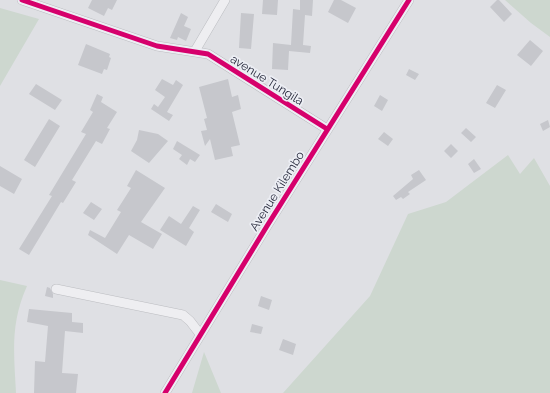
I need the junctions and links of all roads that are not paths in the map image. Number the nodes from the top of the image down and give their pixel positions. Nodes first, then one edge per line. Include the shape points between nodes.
1 (22, 0) edge
2 (225, 0) edge
3 (409, 0) edge
4 (196, 51) junction
5 (327, 129) junction
6 (56, 289) dead end
7 (200, 334) junction
8 (164, 393) edge

1 - 4 street, avenue Tungila via 157,46
2 - 4 street
3 - 5 street, Avenue Kilembo
4 - 5 street, avenue Tungila via 208,54
5 - 7 street, Avenue Kilembo
6 - 7 street via 183,315
7 - 8 street, Avenue Kilembo

